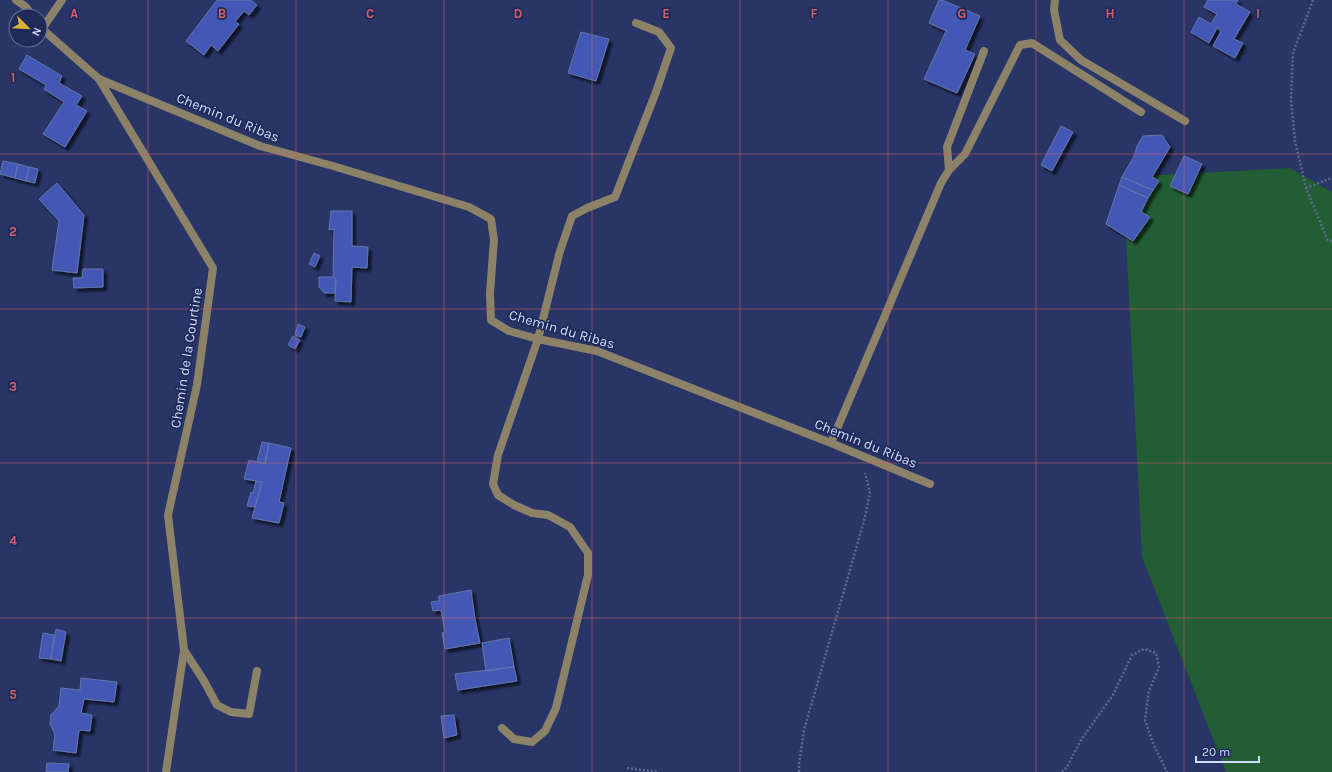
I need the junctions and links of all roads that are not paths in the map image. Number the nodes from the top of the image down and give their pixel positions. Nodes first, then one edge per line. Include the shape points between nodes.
1 (16, 0) edge
2 (62, 0) edge
3 (1055, 0) edge
4 (27, 8) edge
5 (48, 19) edge
6 (636, 23) dead end
7 (48, 34) edge
8 (984, 51) dead end
9 (100, 79) junction
10 (1141, 112) dead end
11 (1185, 121) dead end
12 (949, 170) junction
13 (538, 339) junction
14 (831, 442) junction
15 (930, 484) dead end
16 (184, 650) junction
17 (257, 671) dead end
18 (502, 728) dead end
19 (166, 772) edge

1 - 4 street
2 - 5 street
3 - 11 street via 1054,10 1060,40 1081,60
6 - 13 street via 660,32 672,48 615,197 572,216 560,251
7 - 9 street, Chemin de la Courtine
8 - 12 street via 947,147
9 - 13 street, Chemin du Ribas via 260,146 469,207 490,219 494,240 490,293 491,320 509,330
9 - 16 street, Chemin de la Courtine via 213,268 197,385 168,515
10 - 12 street via 1032,44 1020,45 965,154
12 - 14 street via 941,182
13 - 14 street, Chemin du Ribas via 597,351
13 - 18 street via 498,455 493,484 498,495 514,505 532,513 548,515 570,528 588,553 588,575 556,708 545,731 532,742 514,739
14 - 15 street, Chemin du Ribas
16 - 17 street via 217,705 232,712 249,714
16 - 19 street, Chemin de la Courtine

